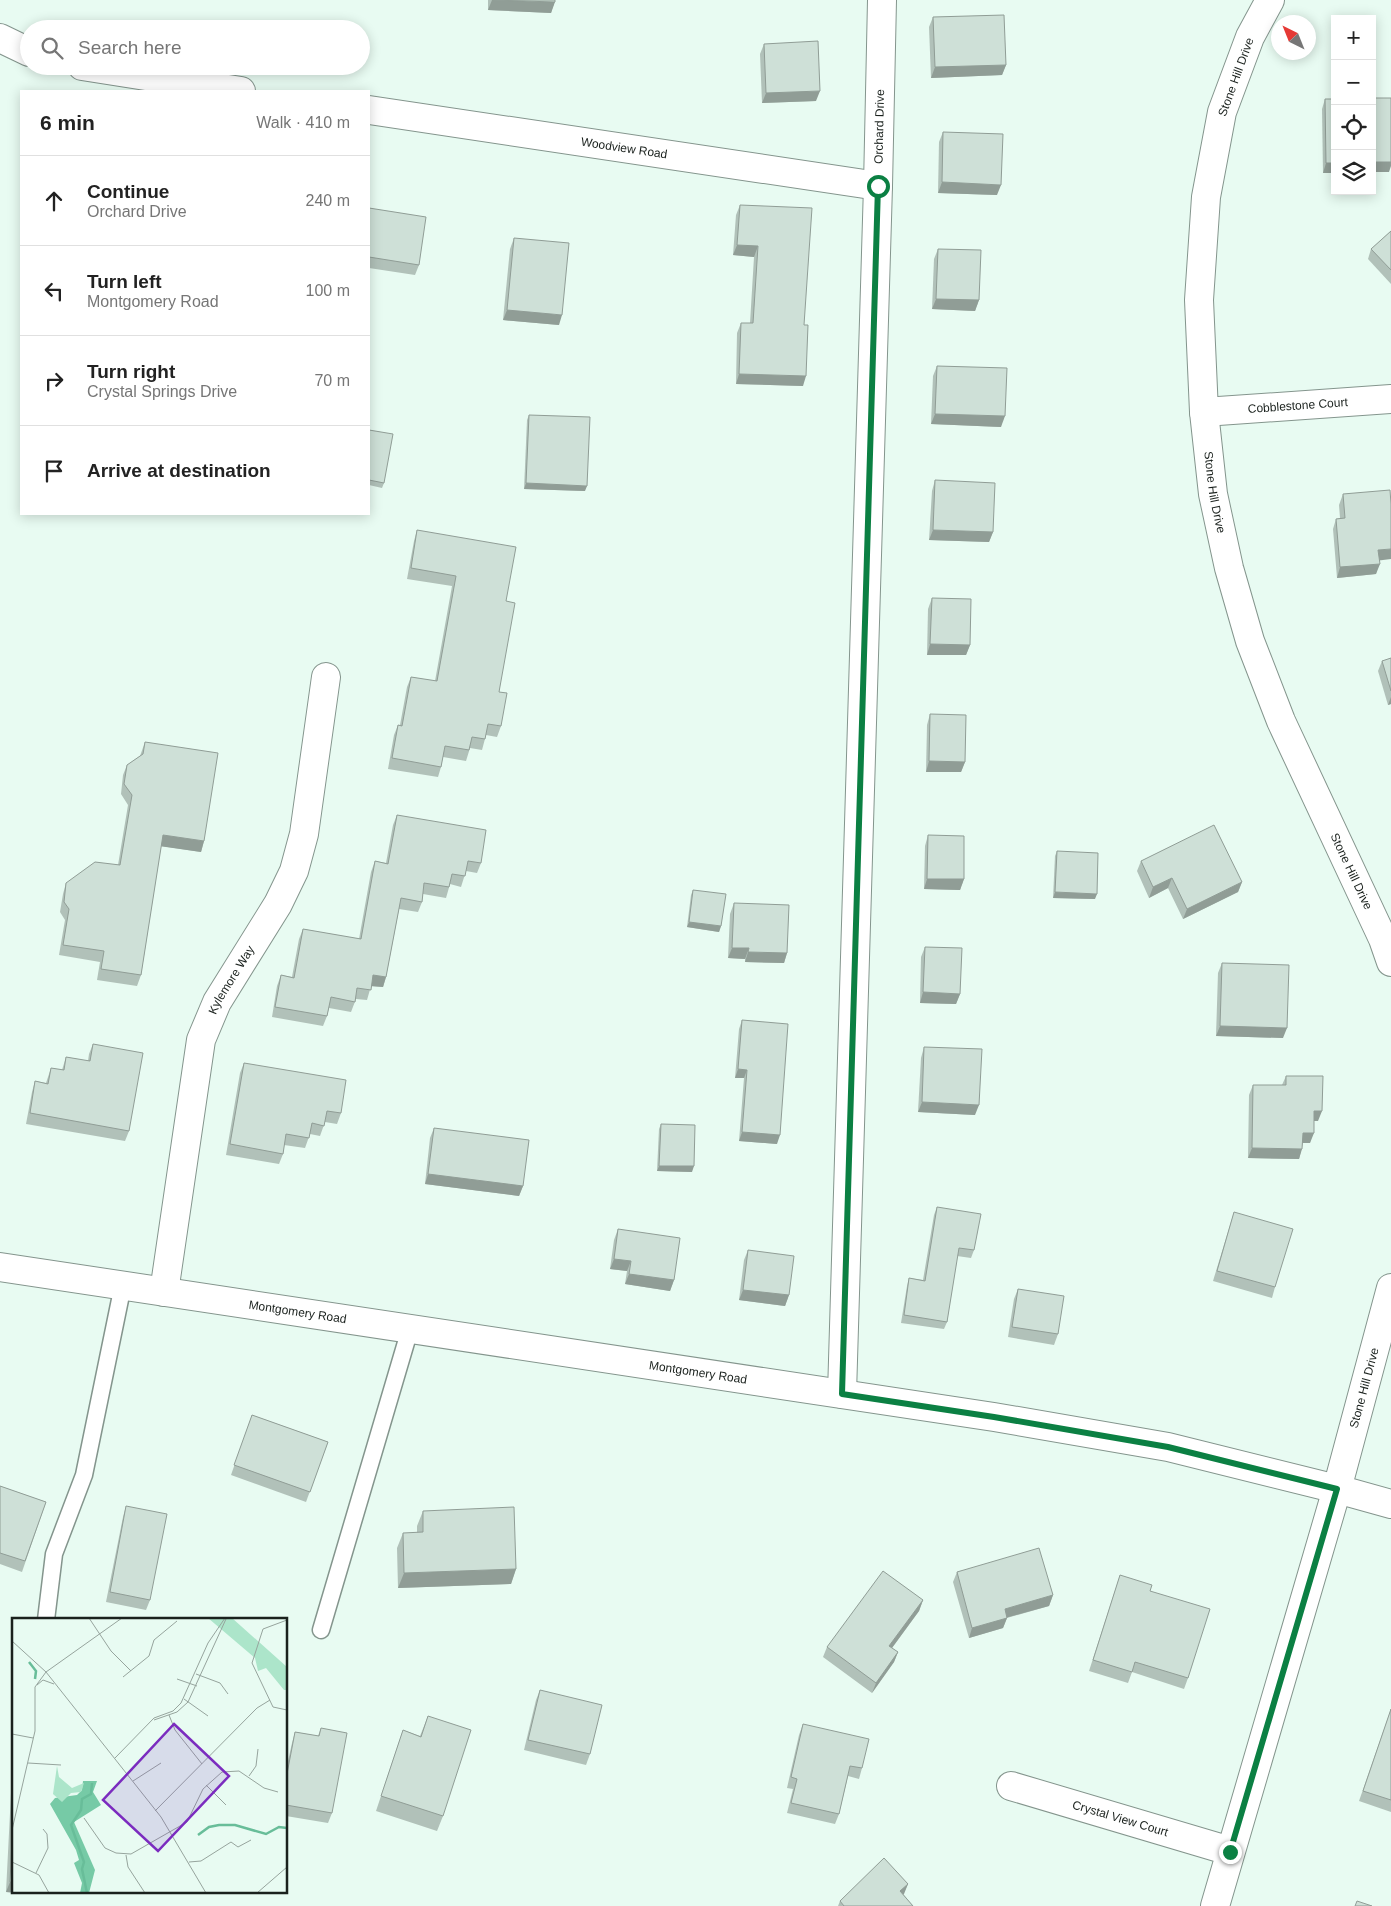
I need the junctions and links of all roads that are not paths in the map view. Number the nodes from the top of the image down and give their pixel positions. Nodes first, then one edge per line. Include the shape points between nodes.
1 (882, 0) edge
2 (1270, 0) edge
3 (0, 38) edge
4 (20, 48) edge
5 (139, 75) edge
6 (235, 90) edge
7 (370, 110) edge
8 (878, 186) junction
9 (1391, 399) edge
10 (1204, 412) junction
11 (326, 677) dead end
12 (1391, 962) edge
13 (0, 1267) edge
14 (123, 1286) junction
15 (1391, 1288) edge
16 (164, 1292) junction
17 (410, 1329) junction
18 (842, 1394) junction
19 (1337, 1489) junction
20 (1391, 1504) edge
21 (46, 1618) edge
22 (321, 1630) dead end
23 (1011, 1786) dead end
24 (1230, 1852) junction
25 (1214, 1906) edge

1 - 8 street, Orchard Drive
2 - 10 street, Stone Hill Drive via 1250,37 1222,112 1206,197 1199,300
3 - 4 street
5 - 6 street
7 - 8 street, Woodview Road
8 - 18 street, Orchard Drive
9 - 10 street, Cobblestone Court
10 - 12 street, Stone Hill Drive via 1213,494 1229,568 1250,641 1281,722
11 - 16 street, Kylemore Way via 304,834 294,871 278,904 216,1002 201,1040
13 - 14 street, Montgomery Road
14 - 16 street, Montgomery Road
14 - 21 lane via 84,1475 54,1554
15 - 19 street, Stone Hill Drive
16 - 17 street, Montgomery Road
17 - 18 street, Montgomery Road
17 - 22 lane
18 - 19 street, Montgomery Road via 1168,1447
19 - 20 street, Montgomery Road
19 - 24 street, Stone Hill Drive
23 - 24 street, Crystal View Court
24 - 25 street, Stone Hill Drive

